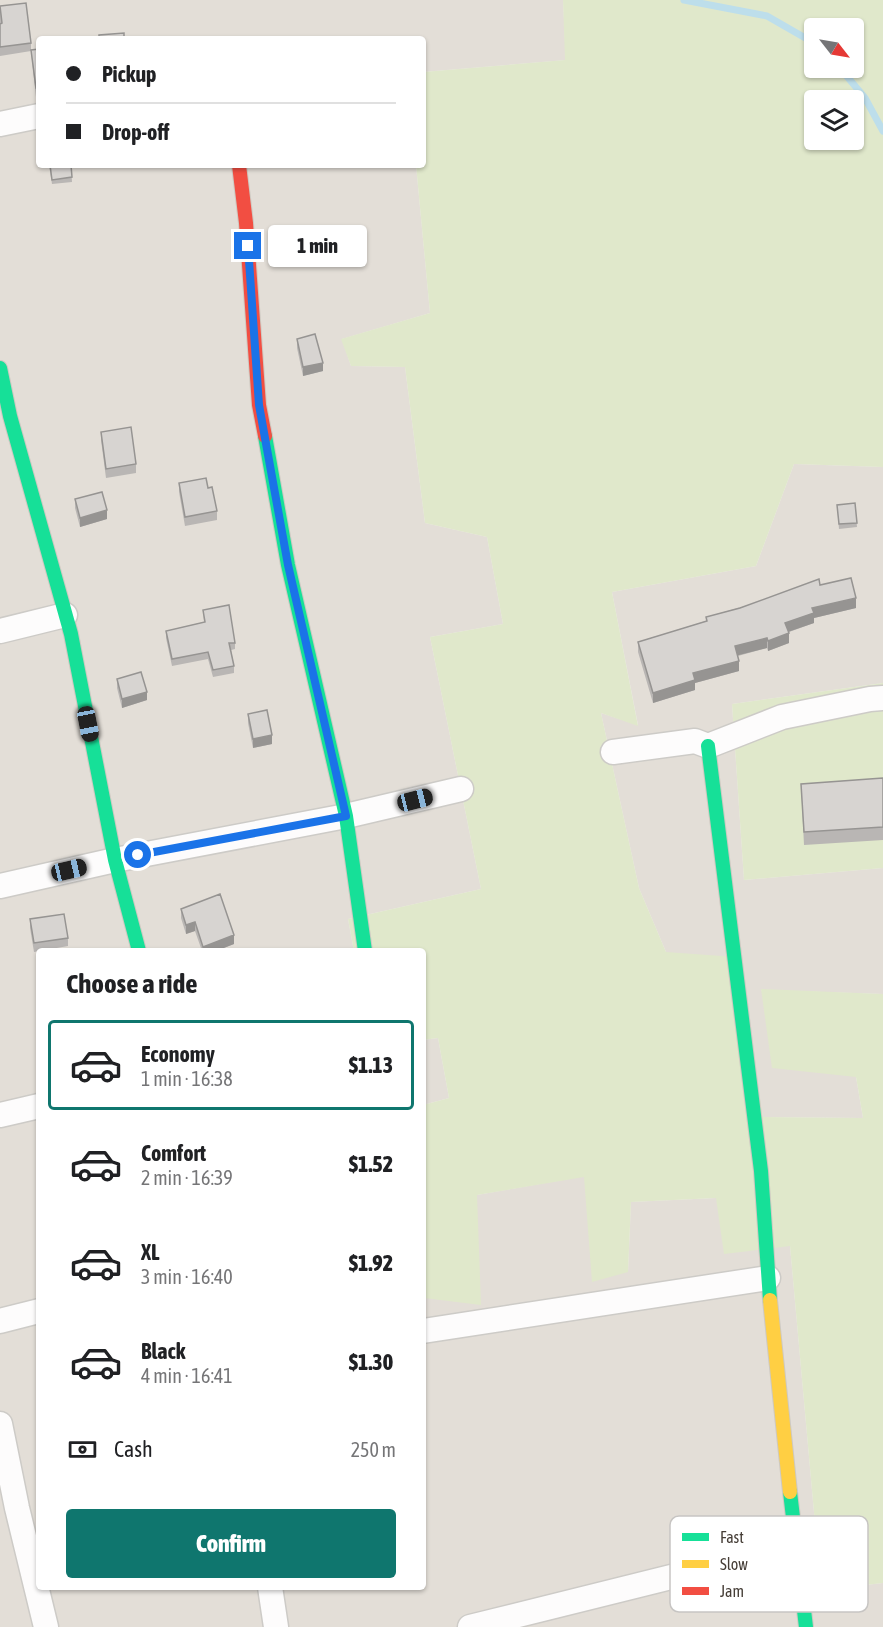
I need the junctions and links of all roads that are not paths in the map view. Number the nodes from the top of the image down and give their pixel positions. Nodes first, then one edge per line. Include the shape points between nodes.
1 (36, 117) edge
2 (0, 124) edge
3 (238, 168) edge
4 (0, 368) edge
5 (5, 417) edge
6 (65, 615) junction
7 (0, 631) edge
8 (883, 699) edge
9 (708, 746) junction
10 (614, 752) dead end
11 (461, 789) dead end
12 (346, 816) junction
13 (115, 860) junction
14 (0, 886) edge
15 (138, 948) edge
16 (365, 948) edge
17 (36, 1107) edge
18 (0, 1115) edge
19 (768, 1278) junction
20 (36, 1312) edge
21 (0, 1321) edge
22 (426, 1328) edge
23 (0, 1424) edge
24 (8, 1509) edge
25 (793, 1516) edge
26 (670, 1579) edge
27 (270, 1590) edge
28 (804, 1612) edge
29 (505, 1623) edge
30 (46, 1627) edge
31 (276, 1627) edge
32 (470, 1627) edge
33 (806, 1627) edge

1 - 2 street
3 - 12 street via 259,405 288,565
4 - 5 street
5 - 6 street
6 - 7 street
6 - 13 street
8 - 9 street via 782,717
9 - 10 street via 695,741
9 - 19 street via 761,1171
11 - 12 street
12 - 13 street
12 - 16 street
13 - 14 street
13 - 15 street
17 - 18 street
19 - 22 street
19 - 25 street
20 - 21 street
23 - 24 street
24 - 30 street
26 - 29 street
27 - 31 street
28 - 33 street
29 - 32 street

